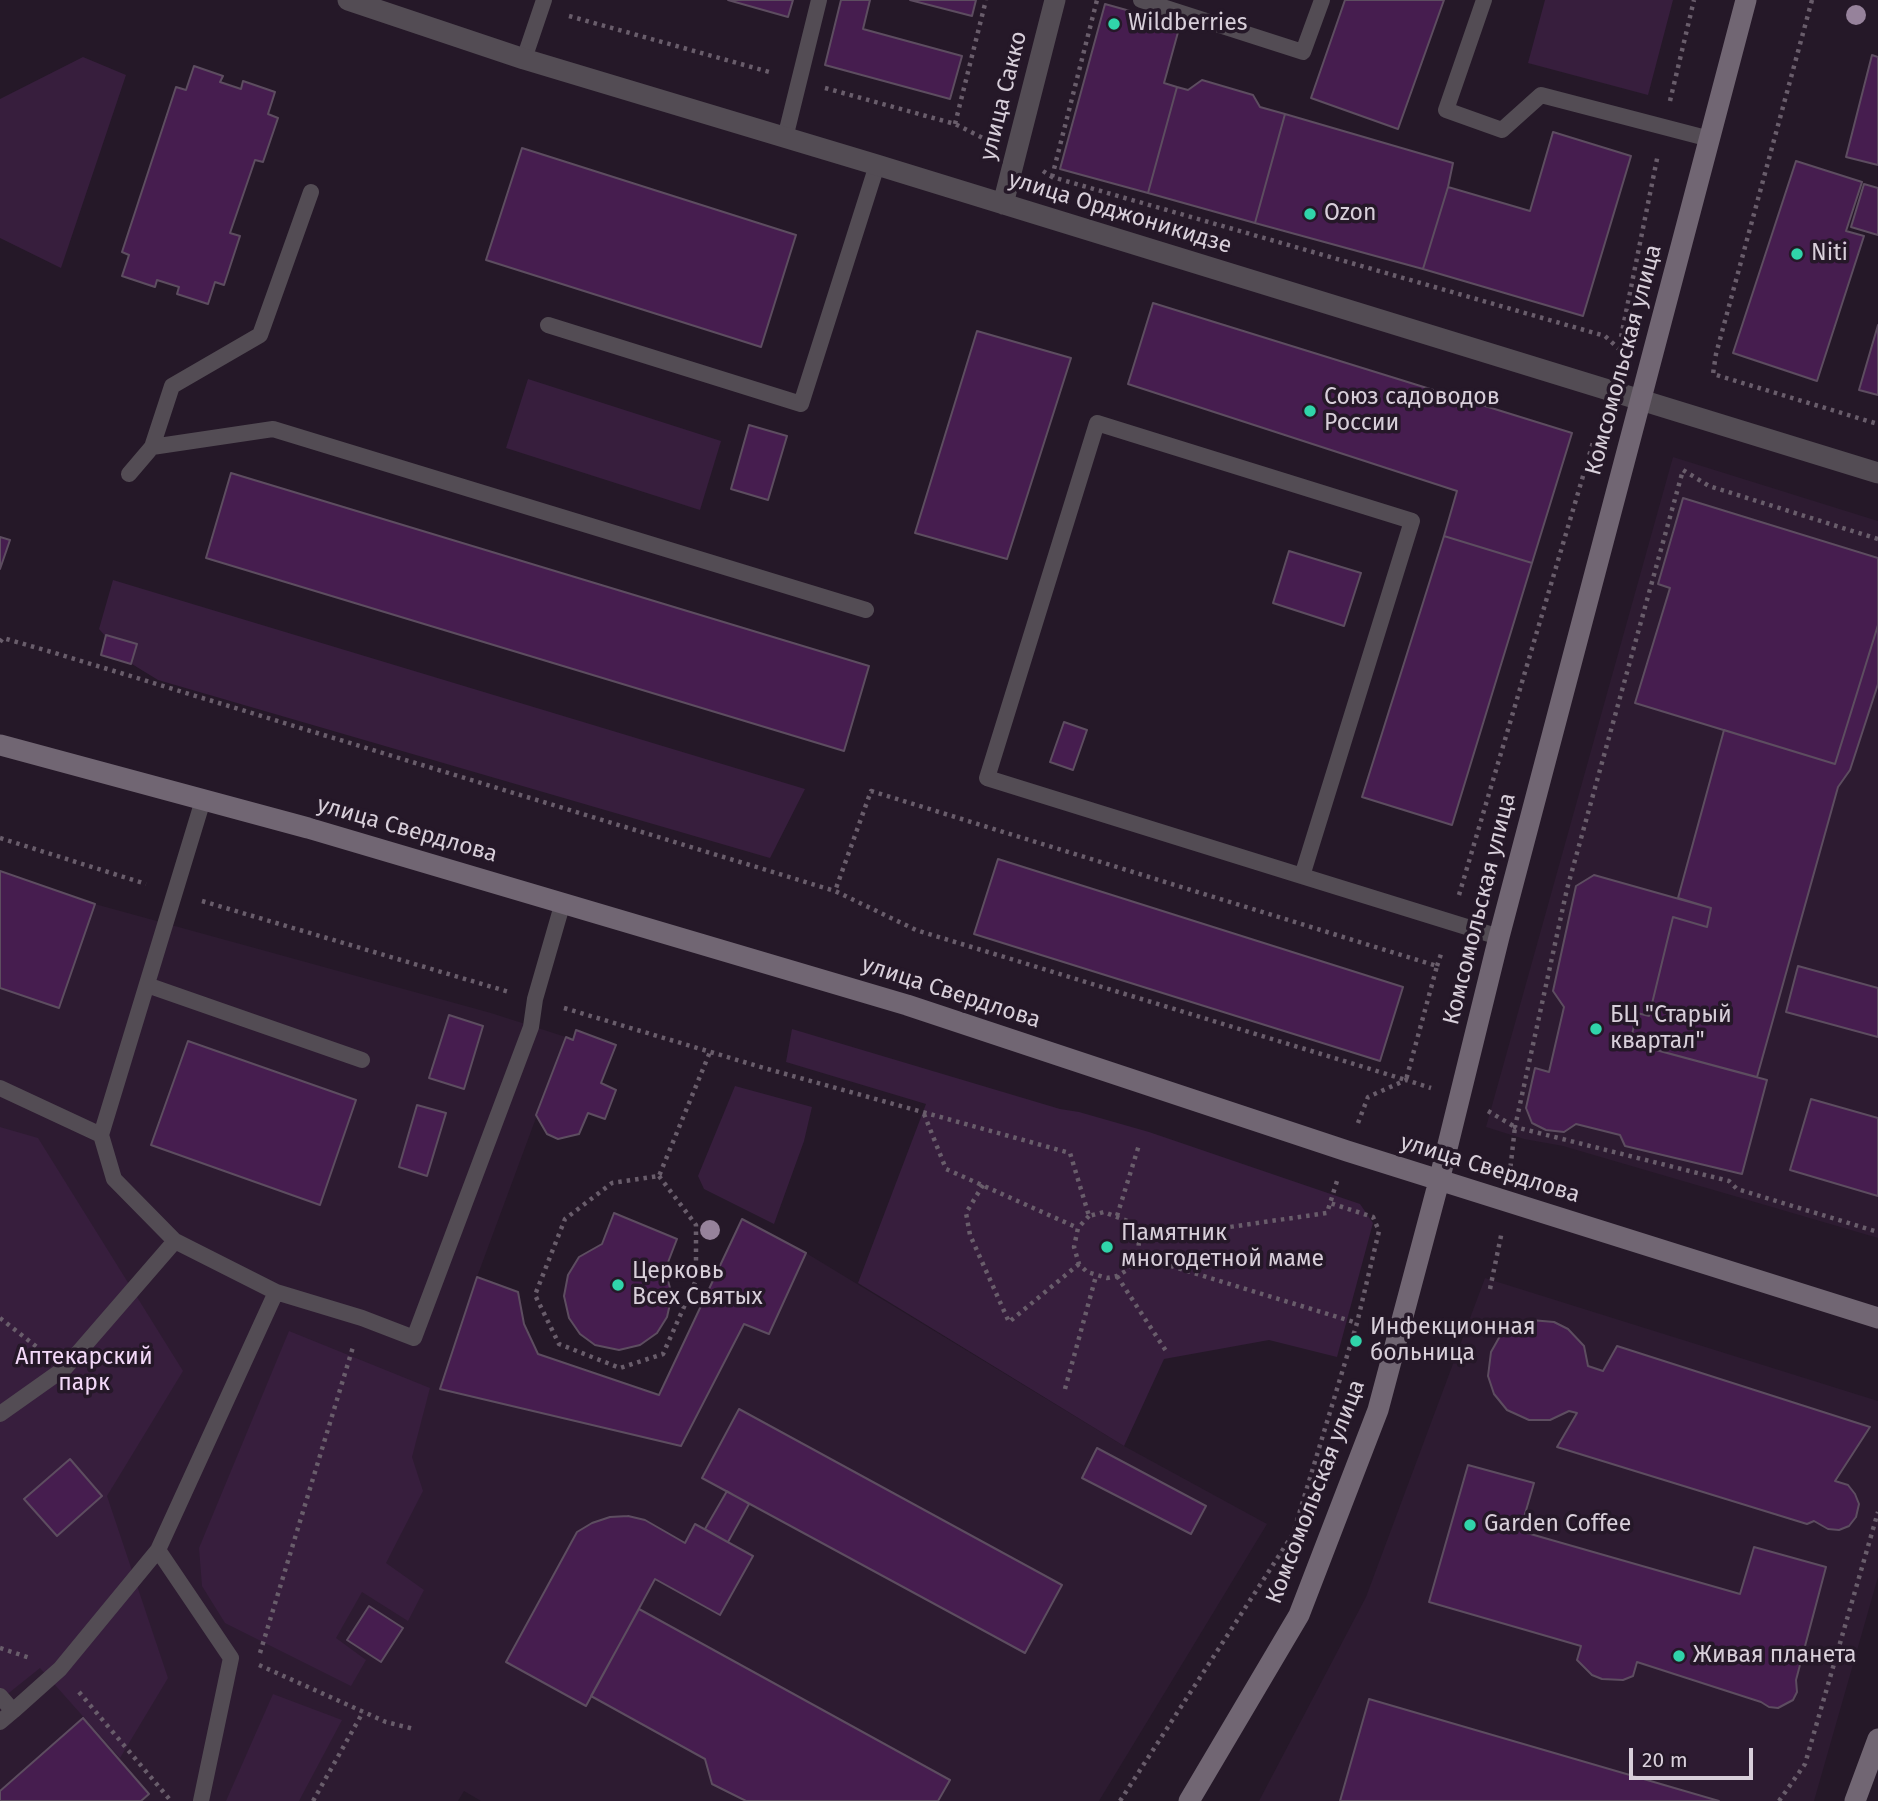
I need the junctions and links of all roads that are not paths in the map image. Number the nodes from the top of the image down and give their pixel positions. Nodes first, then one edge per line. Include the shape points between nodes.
1 (348, 0) edge
2 (819, 0) edge
3 (1055, 0) edge
4 (1140, 0) edge
5 (1322, 0) edge
6 (1484, 0) edge
7 (1746, 0) edge
8 (543, 4) edge
9 (524, 59) junction
10 (785, 138) junction
11 (1710, 139) junction
12 (877, 165) junction
13 (311, 192) dead end
14 (1003, 204) junction
15 (548, 325) dead end
16 (1641, 401) junction
17 (152, 447) junction
18 (1878, 473) edge
19 (129, 474) dead end
20 (866, 610) dead end
21 (0, 745) edge
22 (203, 800) junction
23 (1301, 876) junction
24 (564, 902) junction
25 (1499, 937) junction
26 (147, 985) junction
27 (362, 1060) dead end
28 (0, 1088) edge
29 (101, 1135) junction
30 (1439, 1181) junction
31 (175, 1241) junction
32 (276, 1292) junction
33 (1878, 1318) edge
34 (0, 1414) edge
35 (158, 1550) junction
36 (0, 1696) edge
37 (13, 1711) junction
38 (0, 1722) edge
39 (1878, 1739) edge
40 (201, 1801) edge
41 (1189, 1801) edge
42 (1855, 1801) edge

1 - 9 street, улица Орджоникидзе
2 - 10 lane
3 - 14 street, улица Сакко
4 - 5 lane via 1303,52
6 - 11 lane via 1446,110 1502,130 1541,95
7 - 11 main road, Комсомольская улица
8 - 9 lane
9 - 10 street, улица Орджоникидзе
10 - 12 street, улица Орджоникидзе
11 - 16 main road, Комсомольская улица
12 - 14 street, улица Орджоникидзе
12 - 15 lane via 801,404
13 - 17 lane via 260,335 172,386
14 - 16 street, улица Орджоникидзе
16 - 18 street, улица Орджоникидзе
16 - 25 main road, Комсомольская улица
17 - 19 lane
17 - 20 lane via 273,429
21 - 22 main road, улица Свердлова
22 - 24 main road, улица Свердлова
22 - 26 lane
23 - 23 lane via 1412,521 1097,423 987,778
23 - 25 lane
24 - 30 main road, улица Свердлова via 907,1005
24 - 32 lane via 531,1027 414,1338
25 - 30 main road, Комсомольская улица
26 - 27 lane
26 - 29 lane
28 - 29 lane
29 - 31 lane via 114,1179
30 - 33 main road, улица Свердлова
30 - 41 main road, Комсомольская улица via 1378,1410 1299,1615
31 - 32 lane
31 - 34 lane via 65,1368
32 - 35 lane
35 - 37 lane via 60,1669
35 - 40 lane via 231,1658
36 - 37 lane
37 - 38 lane
39 - 42 main road

